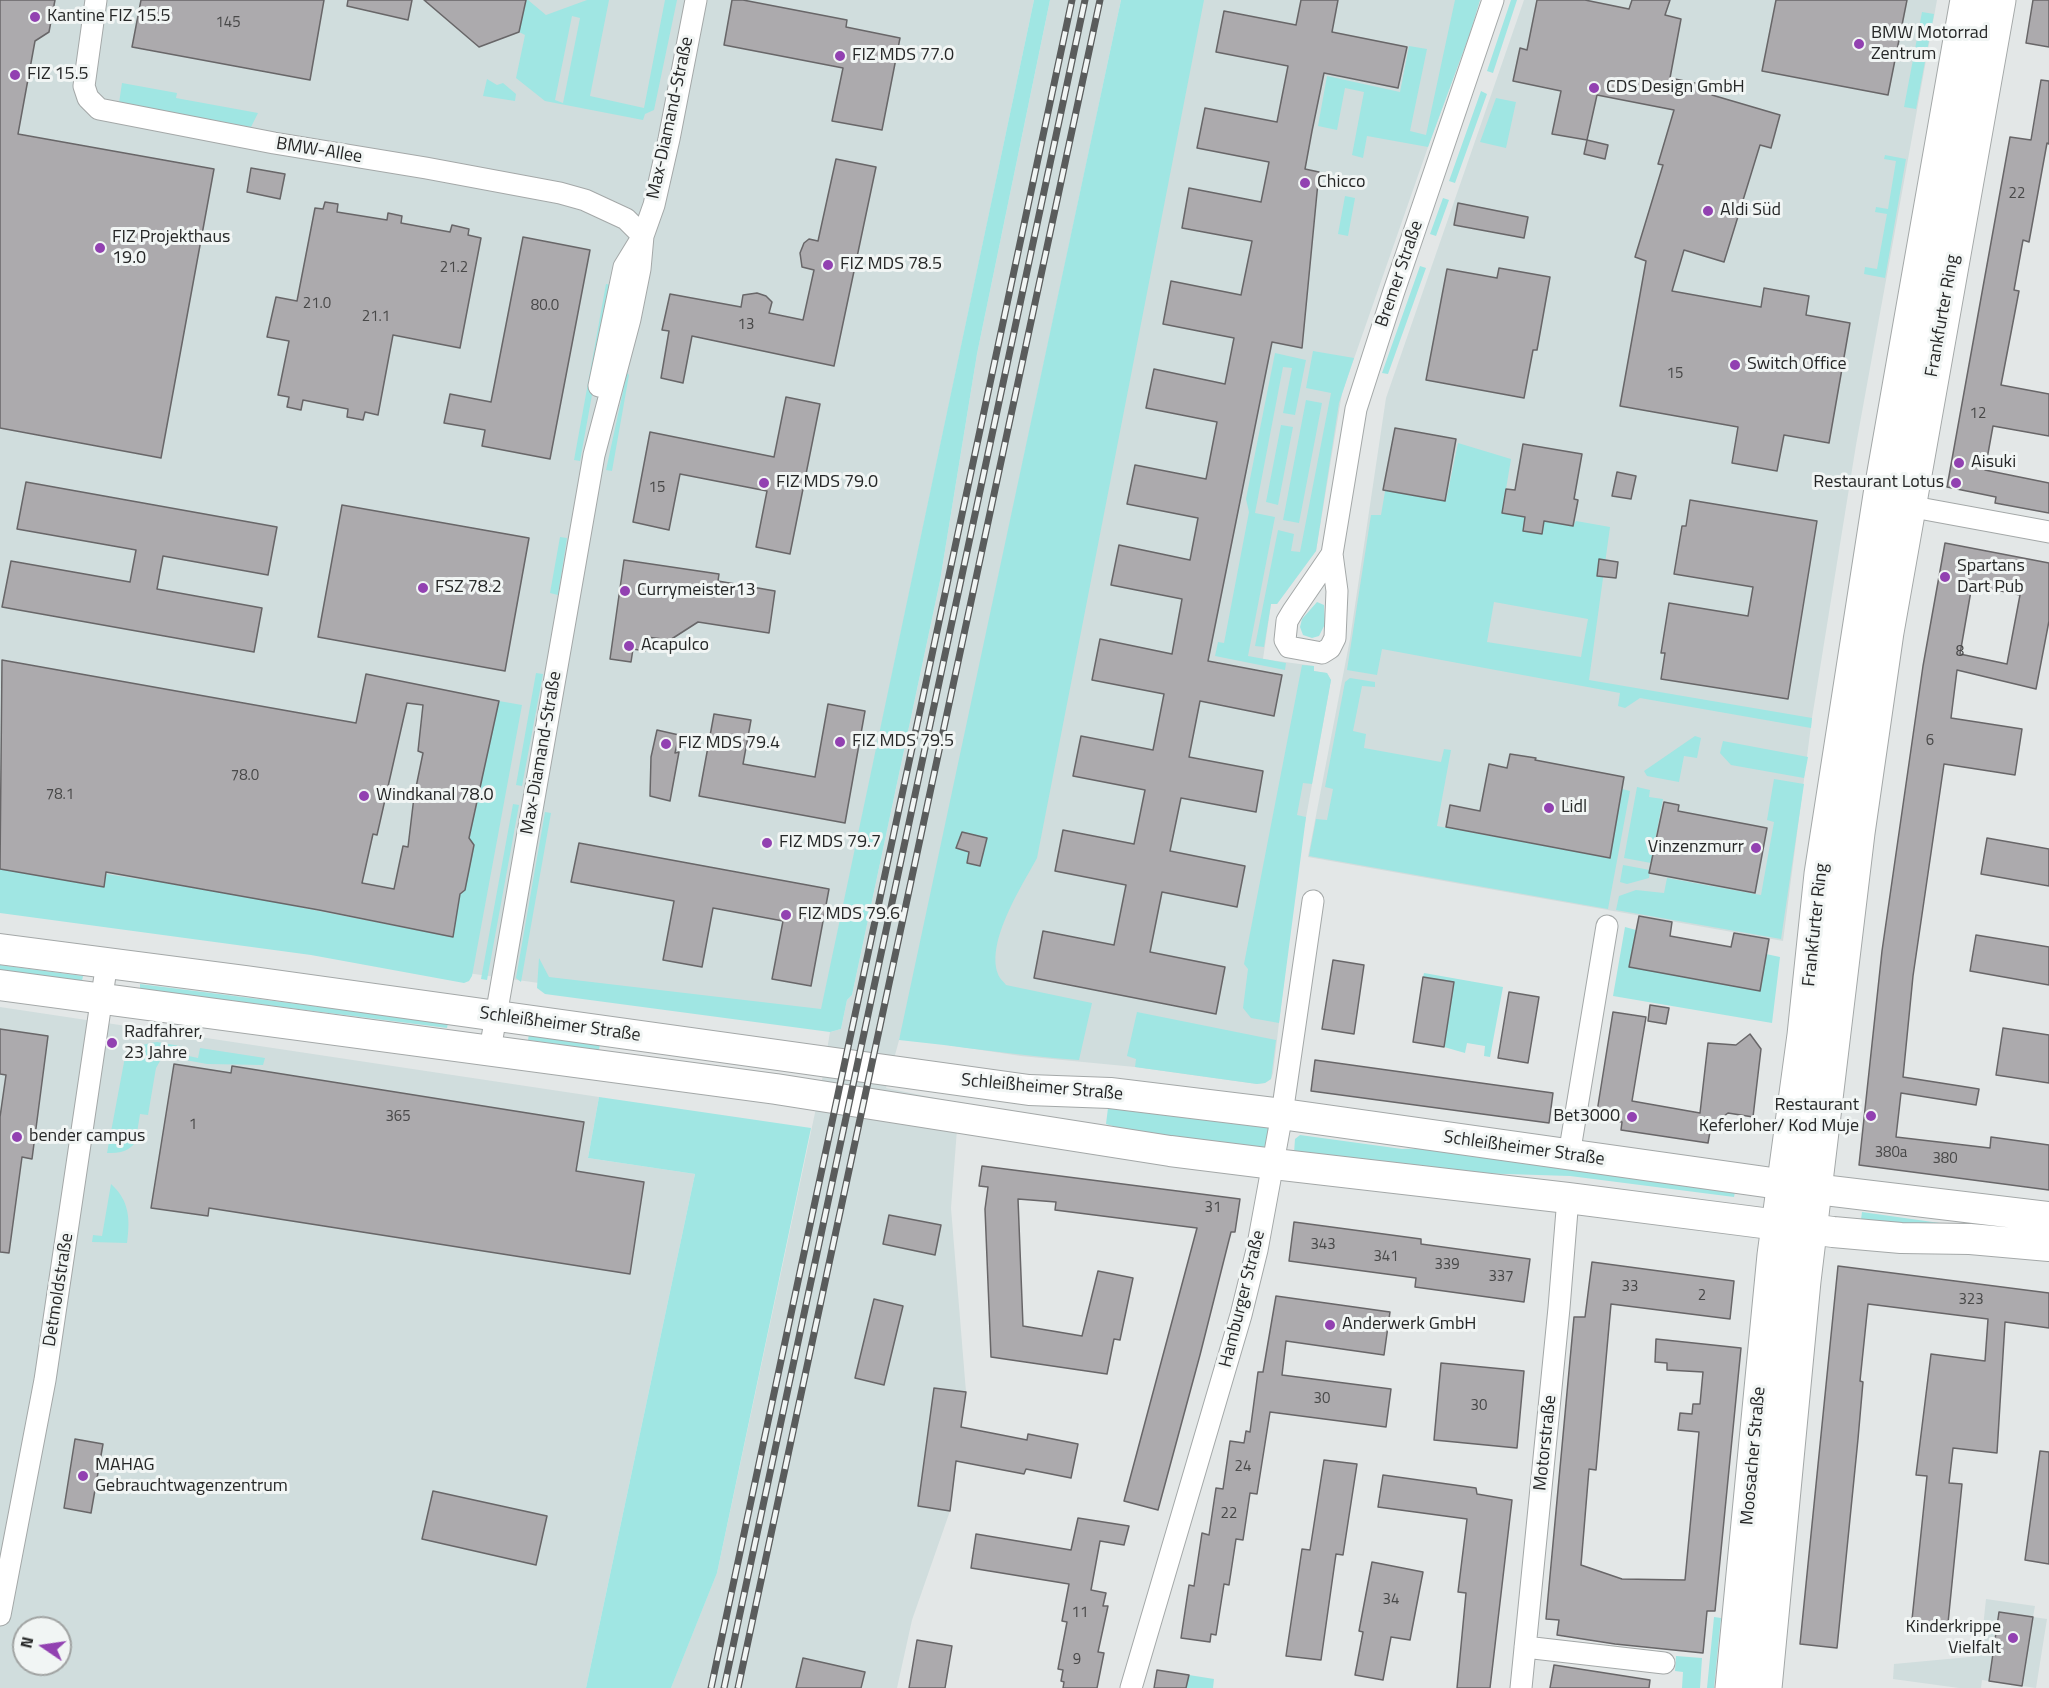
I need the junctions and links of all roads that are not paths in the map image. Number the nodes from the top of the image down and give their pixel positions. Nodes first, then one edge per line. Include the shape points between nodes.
1 (96, 0) edge
2 (696, 0) edge
3 (1493, 0) edge
4 (1967, 0) edge
5 (1999, 0) edge
6 (643, 236) junction
7 (1908, 506) junction
8 (2049, 532) edge
9 (1332, 554) dead end
10 (1873, 629) junction
11 (1313, 901) dead end
12 (1607, 926) dead end
13 (0, 949) edge
14 (107, 962) junction
15 (0, 985) edge
16 (102, 999) junction
17 (498, 1016) junction
18 (490, 1050) junction
19 (1102, 1092) junction
20 (1282, 1114) junction
21 (1095, 1139) junction
22 (1569, 1155) junction
23 (1274, 1164) junction
24 (1799, 1187) junction
25 (1568, 1198) junction
26 (2049, 1217) edge
27 (1778, 1225) junction
28 (1810, 1229) junction
29 (2049, 1246) edge
30 (0, 1615) edge
31 (1525, 1647) junction
32 (1664, 1663) dead end
33 (1131, 1688) edge
34 (1521, 1688) edge
35 (1732, 1688) edge
36 (1766, 1688) edge

1 - 6 street, BMW-Allee via 84,86 88,98 99,109 560,193 626,219
2 - 6 street, Max-Diamand-Straße via 669,139
3 - 9 street, Bremer Straße via 1361,389
4 - 10 main road, Frankfurter Ring via 1880,495
5 - 7 main road, Frankfurter Ring
6 - 17 street, Max-Diamand-Straße via 620,280 597,399 594,455
7 - 8 street
7 - 10 main road, Frankfurter Ring
10 - 24 main road, Frankfurter Ring via 1821,874 1806,1015
11 - 20 street, Hamburger Straße
12 - 22 street
13 - 14 main road, Schleißheimer Straße
14 - 16 street, Detmoldstraße
14 - 17 main road, Schleißheimer Straße
15 - 16 main road, Schleißheimer Straße
16 - 18 main road, Schleißheimer Straße
16 - 30 street, Detmoldstraße via 47,1369
17 - 18 street, Max-Diamand-Straße
17 - 19 main road, Schleißheimer Straße via 1029,1090
18 - 21 main road, Schleißheimer Straße
19 - 20 main road, Schleißheimer Straße
19 - 21 main road
20 - 22 main road, Schleißheimer Straße
20 - 23 street, Hamburger Straße
21 - 23 main road, Schleißheimer Straße
22 - 24 main road, Schleißheimer Straße
23 - 25 main road, Schleißheimer Straße
23 - 33 street, Hamburger Straße via 1242,1316
24 - 26 main road, Schleißheimer Straße
24 - 27 main road, Frankfurter Ring
24 - 28 main road, Frankfurter Ring
25 - 27 main road, Schleißheimer Straße
25 - 31 street, Motorstraße
27 - 28 main road, Schleißheimer Straße
27 - 35 main road, Moosacher Straße
28 - 29 main road, Schleißheimer Straße
28 - 36 main road, Moosacher Straße
31 - 32 street
31 - 34 street, Motorstraße

